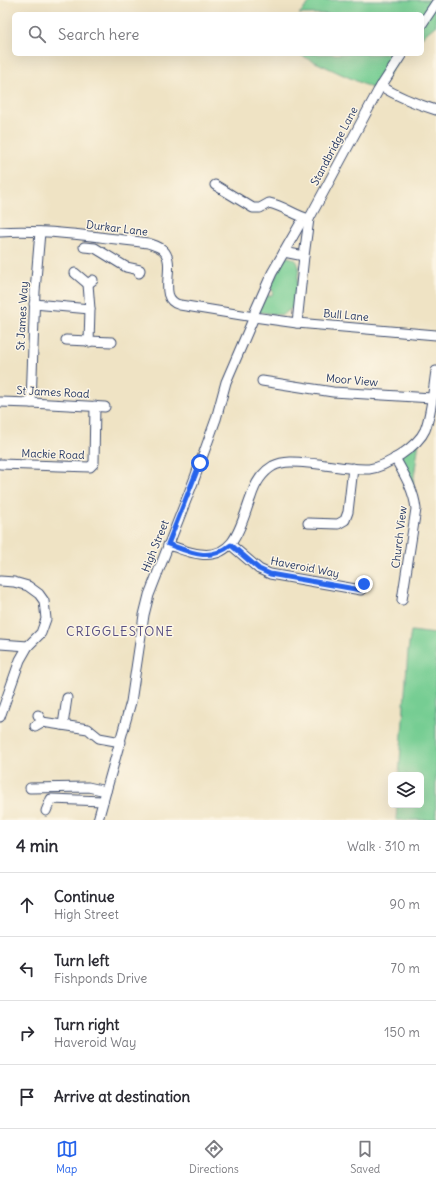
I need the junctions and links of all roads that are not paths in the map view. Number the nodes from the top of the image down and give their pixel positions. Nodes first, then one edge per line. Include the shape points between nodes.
1 (436, 3) edge
2 (424, 21) edge
3 (401, 56) edge
4 (381, 86) junction
5 (436, 110) edge
6 (215, 185) dead end
7 (309, 219) junction
8 (300, 224) dead end
9 (0, 232) edge
10 (40, 232) junction
11 (96, 237) junction
12 (84, 247) dead end
13 (95, 248) junction
14 (284, 252) junction
15 (304, 256) junction
16 (75, 273) dead end
17 (139, 274) dead end
18 (34, 304) junction
19 (90, 308) junction
20 (255, 314) junction
21 (298, 323) junction
22 (436, 335) edge
23 (66, 340) dead end
24 (89, 342) junction
25 (112, 342) dead end
26 (436, 371) edge
27 (267, 380) dead end
28 (432, 398) junction
29 (0, 402) edge
30 (31, 403) junction
31 (95, 406) junction
32 (105, 407) dead end
33 (394, 458) junction
34 (0, 464) edge
35 (353, 468) junction
36 (307, 523) dead end
37 (168, 544) junction
38 (231, 545) junction
39 (0, 581) edge
40 (362, 590) dead end
41 (402, 601) dead end
42 (0, 644) edge
43 (28, 646) junction
44 (68, 704) dead end
45 (0, 717) edge
46 (38, 721) dead end
47 (63, 725) junction
48 (121, 742) junction
49 (30, 788) dead end
50 (106, 791) junction
51 (103, 801) junction
52 (46, 811) dead end
53 (98, 820) edge

1 - 2 street
3 - 4 street, Standbridge Lane
4 - 5 street via 391,93
4 - 7 street, Standbridge Lane
6 - 7 street via 237,195 253,208 260,208 269,203 277,204
7 - 15 street, Standbridge Lane
8 - 14 street
9 - 10 street, Durkar Lane
10 - 11 street, Durkar Lane
10 - 18 street, St James Way
11 - 13 street
11 - 20 street, Durkar Lane via 148,243 164,251 168,259 169,296 176,304
12 - 13 street
13 - 17 street via 126,267 140,270
14 - 15 street
14 - 20 street
15 - 21 street, Standbridge Lane
16 - 19 street via 90,282
18 - 19 street
18 - 30 street, St James Way
19 - 24 street
20 - 21 street, Bull Lane
20 - 37 street, High Street via 226,382 203,456
21 - 22 street, Bull Lane
23 - 24 street
24 - 25 street
26 - 28 street
27 - 28 street, Moor View via 332,392
28 - 33 street via 421,439
29 - 30 street, St James Road
30 - 31 street, St James Road
31 - 32 street, St James Road
31 - 34 street, Mackie Road via 94,463 90,467
33 - 35 street via 370,469
33 - 41 street, Church View via 409,485 416,509
35 - 36 street via 345,520 338,524
35 - 38 street via 294,462 272,467 257,483
37 - 38 street via 202,554 222,552
37 - 48 street, High Street via 146,606 131,702
38 - 40 street, Haveroid Way via 259,569 270,574
39 - 43 street via 28,586 44,601 46,619 41,632
42 - 43 street
43 - 45 street via 20,660
44 - 47 street
46 - 47 street
47 - 48 street via 88,729 99,738
48 - 50 street, High Street
49 - 50 street via 88,787
50 - 51 street, High Street
51 - 52 street via 51,799
51 - 53 street, High Street

